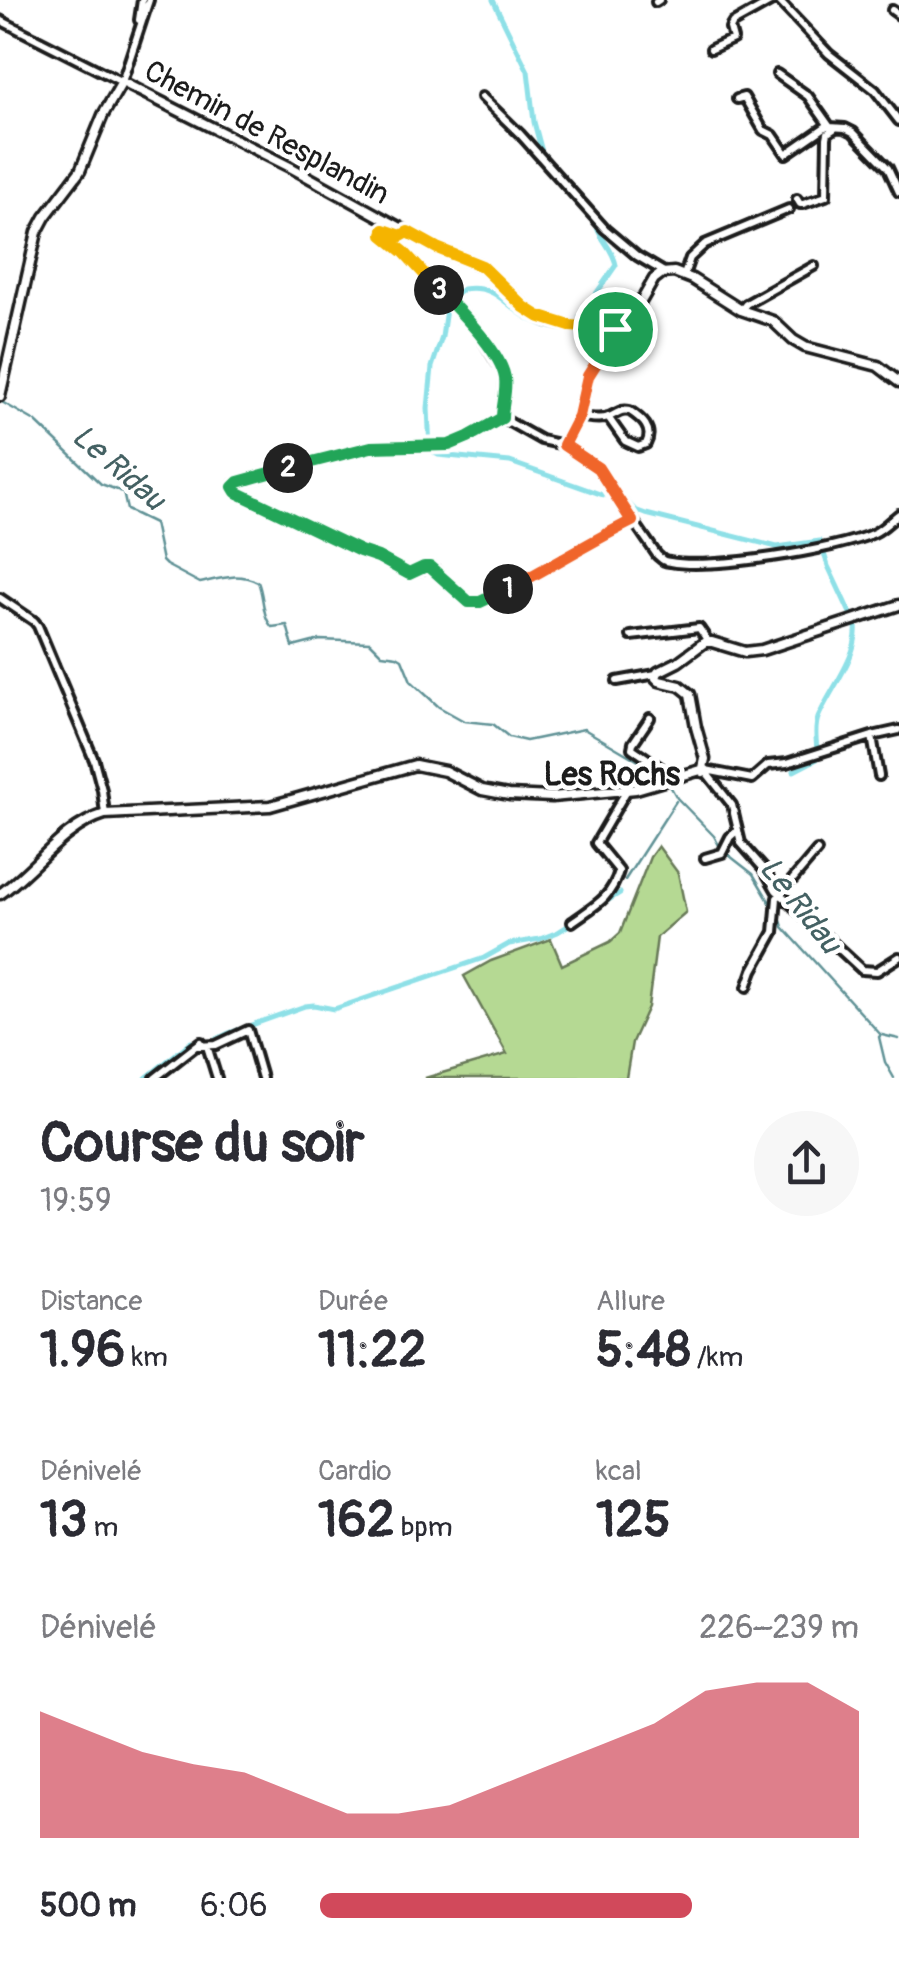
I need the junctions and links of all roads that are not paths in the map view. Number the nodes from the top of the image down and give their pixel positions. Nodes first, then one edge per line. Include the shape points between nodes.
1 (146, 0) edge
2 (776, 0) edge
3 (0, 20) edge
4 (711, 50) dead end
5 (777, 74) dead end
6 (122, 82) junction
7 (482, 98) dead end
8 (737, 99) dead end
9 (899, 121) edge
10 (831, 127) junction
11 (899, 192) edge
12 (797, 200) dead end
13 (789, 209) dead end
14 (408, 232) junction
15 (814, 266) dead end
16 (664, 272) junction
17 (684, 275) junction
18 (790, 284) dead end
19 (746, 312) junction
20 (614, 332) junction
21 (640, 354) dead end
22 (899, 382) edge
23 (0, 396) edge
24 (579, 416) junction
25 (608, 417) junction
26 (502, 418) junction
27 (564, 445) junction
28 (899, 514) edge
29 (632, 521) junction
30 (0, 598) edge
31 (899, 605) edge
32 (630, 636) dead end
33 (708, 641) junction
34 (656, 674) junction
35 (617, 682) dead end
36 (650, 718) dead end
37 (899, 730) edge
38 (872, 736) junction
39 (703, 770) junction
40 (879, 776) dead end
41 (669, 779) junction
42 (628, 790) junction
43 (105, 814) junction
44 (738, 830) junction
45 (817, 851) dead end
46 (705, 858) dead end
47 (0, 894) edge
48 (780, 894) junction
49 (572, 922) dead end
50 (899, 957) edge
51 (746, 987) dead end
52 (200, 1045) junction
53 (155, 1078) edge
54 (217, 1078) edge
55 (262, 1078) edge

1 - 6 street
2 - 4 street via 733,23 734,39
2 - 9 street via 875,90
3 - 6 street
5 - 10 street via 811,100
6 - 14 street, Chemin de Resplandin
6 - 23 street via 80,171 38,232
7 - 16 street via 595,218
8 - 10 street via 744,97 762,130 786,154
10 - 11 street via 851,130 888,168
10 - 12 street via 826,196 805,204
13 - 17 street via 704,244
14 - 20 street, Chemin de Resplandin via 482,266 548,321
14 - 26 street via 383,234 475,327 503,372
15 - 19 street via 750,302
16 - 17 street
16 - 20 street via 630,321
17 - 19 street
18 - 19 street
19 - 22 street via 773,321 805,347 878,366
20 - 21 street
20 - 24 street via 588,376
24 - 25 street
24 - 27 street
25 - 25 street via 633,412 648,428 648,441 628,444
26 - 27 street
26 - 29 street via 458,442 371,447 233,487 409,574 430,567 472,602
27 - 29 street via 598,468
28 - 29 street via 872,534 824,547 673,563 660,558
30 - 43 street via 38,626 94,760
31 - 33 street via 754,651
32 - 33 street via 699,628
33 - 34 street
34 - 35 street
34 - 39 street via 658,682 690,694
36 - 41 street via 632,748
37 - 38 street
38 - 39 street via 768,765 750,780
38 - 40 street
39 - 41 street
39 - 44 street via 732,805
41 - 42 street
42 - 43 street via 508,795 422,764 270,806
42 - 49 street via 596,844 619,871 615,885
43 - 47 street via 63,838
44 - 46 street via 724,851
44 - 48 street via 743,848
45 - 48 street
48 - 50 street via 862,970 877,971
48 - 51 street via 774,932
52 - 53 street
52 - 54 street
52 - 55 street via 216,1046 248,1030

